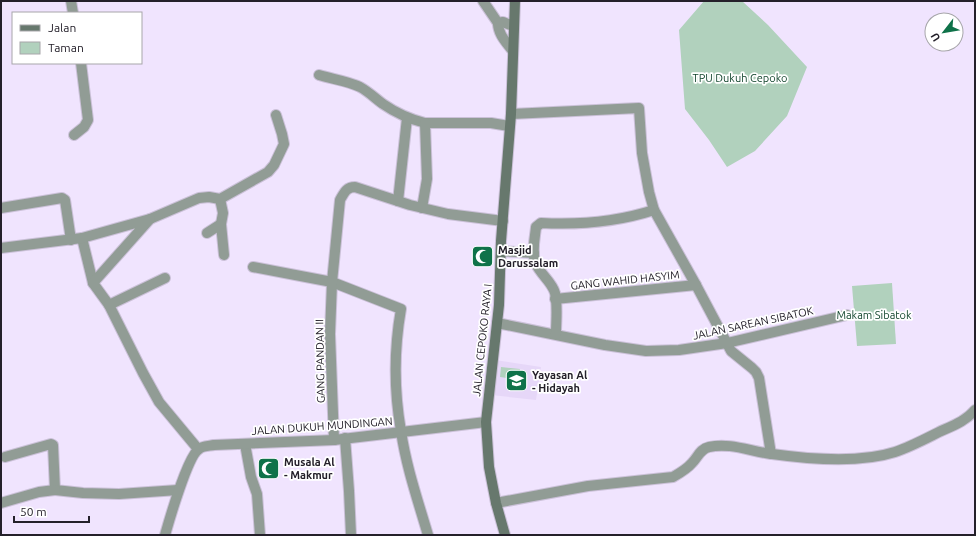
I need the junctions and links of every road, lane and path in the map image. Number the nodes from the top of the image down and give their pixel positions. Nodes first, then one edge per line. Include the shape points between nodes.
1 (71, 1) edge
2 (483, 1) edge
3 (515, 1) edge
4 (73, 12) edge
5 (498, 23) junction
6 (513, 26) junction
7 (512, 50) junction
8 (81, 64) edge
9 (319, 75) dead end
10 (511, 114) junction
11 (276, 115) dead end
12 (407, 118) junction
13 (425, 123) junction
14 (509, 126) junction
15 (74, 135) dead end
16 (220, 199) junction
17 (398, 201) junction
18 (1, 208) edge
19 (422, 208) junction
20 (654, 210) junction
21 (150, 219) junction
22 (503, 220) junction
23 (221, 224) junction
24 (207, 233) dead end
25 (82, 238) junction
26 (71, 240) junction
27 (1, 246) edge
28 (501, 251) junction
29 (534, 253) junction
30 (224, 255) dead end
31 (253, 267) dead end
32 (165, 278) dead end
33 (332, 282) junction
34 (93, 283) junction
35 (696, 285) junction
36 (555, 298) junction
37 (109, 305) junction
38 (847, 315) dead end
39 (497, 323) junction
40 (556, 334) junction
41 (727, 343) junction
42 (975, 410) edge
43 (486, 422) junction
44 (401, 432) junction
45 (345, 438) junction
46 (334, 440) junction
47 (245, 444) junction
48 (198, 449) junction
49 (771, 454) junction
50 (5, 457) dead end
51 (55, 490) junction
52 (178, 490) junction
53 (1, 503) edge
54 (496, 503) junction
55 (165, 535) edge
56 (260, 535) edge
57 (351, 535) edge
58 (428, 535) edge
59 (505, 535) edge

1 - 4 street
2 - 5 street
3 - 6 main road, JALAN CEPOKO RAYA I
5 - 6 street
5 - 7 street via 500,33
6 - 7 main road, JALAN CEPOKO RAYA I
7 - 10 main road, JALAN CEPOKO RAYA I
8 - 15 street via 88,120
9 - 12 street via 359,86
10 - 14 main road, JALAN CEPOKO RAYA I
10 - 20 street via 639,108 642,153
11 - 16 street via 284,144 274,165 268,172
12 - 13 street
12 - 17 street
13 - 14 street via 491,123
13 - 19 street via 427,179
14 - 22 main road, JALAN CEPOKO RAYA I
16 - 21 street via 199,198
16 - 23 street via 223,213
17 - 19 street
17 - 33 street via 355,187 344,192 340,200
18 - 26 street via 62,198 65,200
19 - 22 street via 448,214
20 - 29 street via 614,220 541,223 536,227
20 - 35 street
21 - 25 street
21 - 34 street
22 - 28 main road, JALAN CEPOKO RAYA I
23 - 24 street
23 - 30 street
25 - 26 street
25 - 34 street
26 - 27 street
28 - 29 street
28 - 39 main road, JALAN CEPOKO RAYA I
29 - 36 street via 537,265 552,287
31 - 33 street
32 - 37 street
33 - 44 street via 401,309 395,363
33 - 46 street, GANG PANDAN II via 330,334
34 - 37 street
35 - 36 street, GANG WAHID HASYIM
35 - 41 street
36 - 40 street
37 - 48 street via 159,402
38 - 41 street, JALAN SAREAN SIBATOK
39 - 40 street, JALAN SAREAN SIBATOK
39 - 43 main road, JALAN CEPOKO RAYA I
40 - 41 street, JALAN SAREAN SIBATOK via 646,351 679,350
41 - 49 street via 733,354 752,368 759,378
42 - 49 street via 970,416 932,435 896,452 883,455 835,459
43 - 44 street, JALAN DUKUH MUNDINGAN
43 - 54 main road, JALAN CEPOKO RAYA I
44 - 45 street, JALAN DUKUH MUNDINGAN
44 - 58 street, JALAN DUKUH MUNDINGAN
45 - 46 street, JALAN DUKUH MUNDINGAN
45 - 57 street
46 - 47 street, JALAN DUKUH MUNDINGAN
47 - 48 street, JALAN DUKUH MUNDINGAN via 214,445
47 - 56 street, JALAN DUKUH MUNDINGAN via 257,494
48 - 52 street
49 - 54 street via 734,447 708,447 702,450 684,471 673,477 588,486
50 - 51 street via 53,445
51 - 52 street via 83,494 119,494
51 - 53 street
52 - 55 street
54 - 59 main road, JALAN CEPOKO RAYA I

